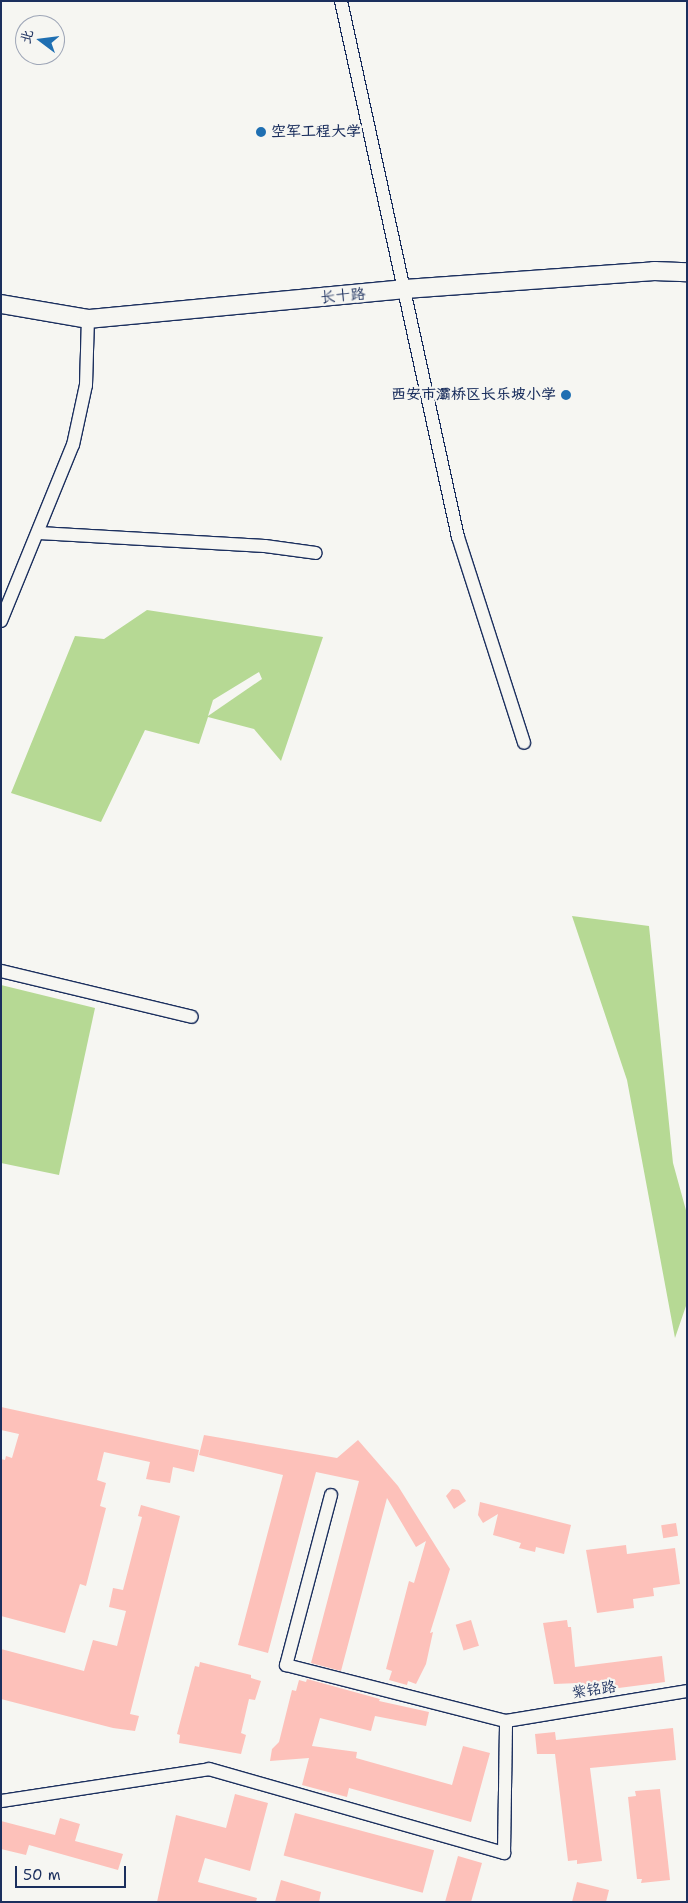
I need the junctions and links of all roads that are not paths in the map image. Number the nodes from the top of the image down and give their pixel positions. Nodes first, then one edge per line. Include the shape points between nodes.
1 (341, 1) edge
2 (687, 272) edge
3 (405, 289) junction
4 (1, 304) edge
5 (88, 319) junction
6 (39, 533) junction
7 (316, 554) dead end
8 (1, 622) edge
9 (524, 743) dead end
10 (1, 971) edge
11 (192, 1017) dead end
12 (331, 1495) dead end
13 (687, 1691) edge
14 (506, 1721) junction
15 (1, 1801) edge

1 - 3 street
2 - 3 street, 长十路 via 654,271
3 - 5 street, 长十路
3 - 9 street via 458,537
4 - 5 street, 长十路
5 - 6 street via 86,386 73,445
6 - 7 street via 265,546
6 - 8 street
10 - 11 street
12 - 14 street via 286,1665
13 - 14 street, 紫铭路
14 - 15 street via 504,1853 209,1770

